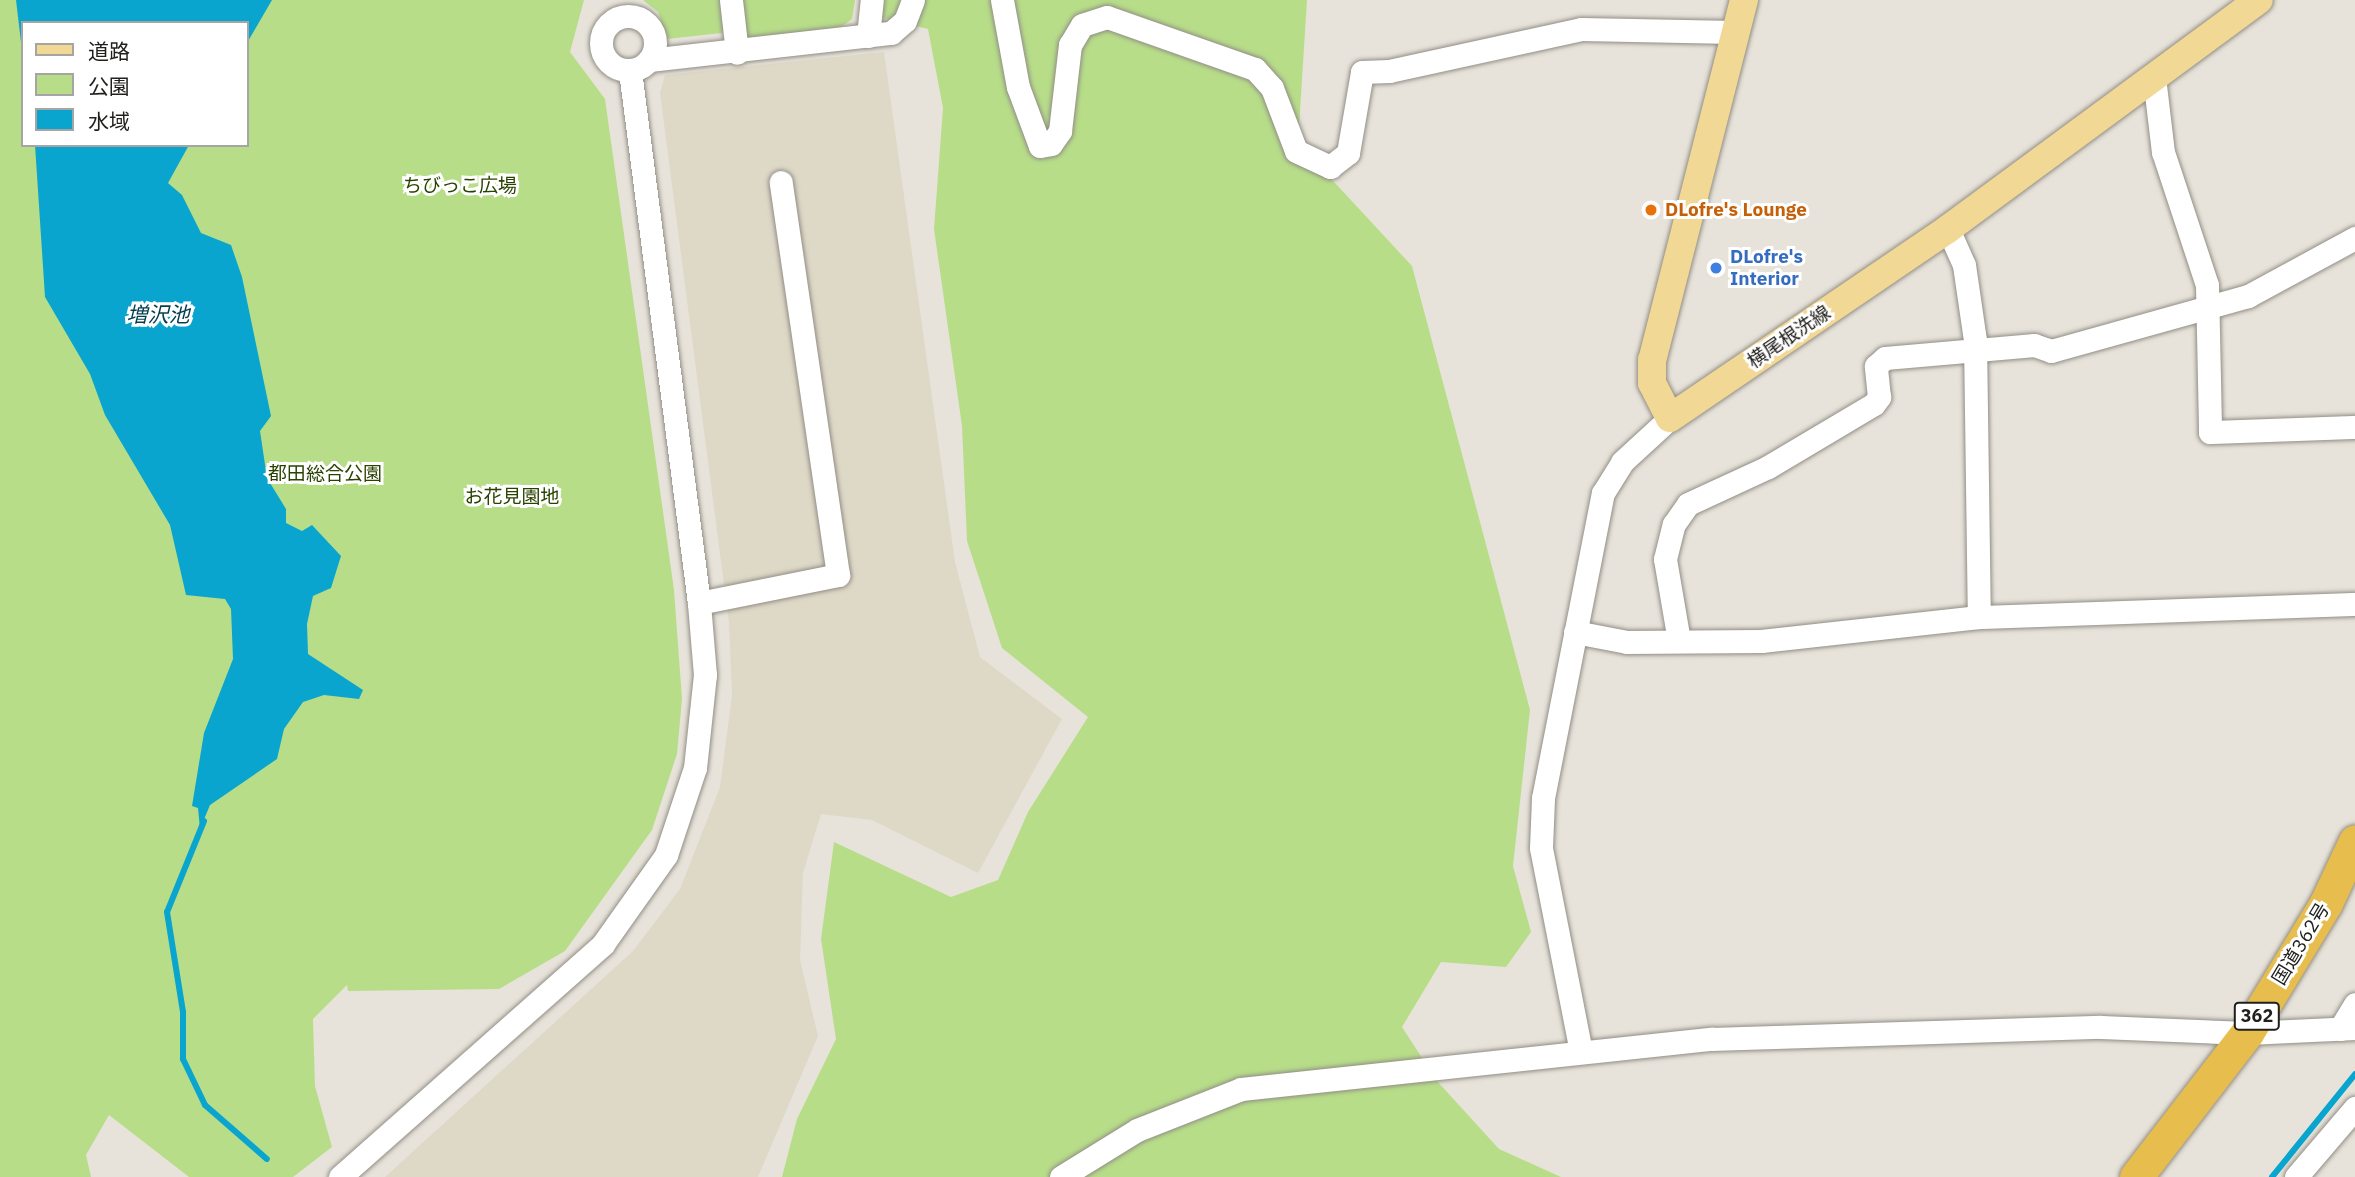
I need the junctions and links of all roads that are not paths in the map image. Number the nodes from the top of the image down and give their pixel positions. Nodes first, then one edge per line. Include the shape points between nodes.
1 (731, 0) edge
2 (872, 0) edge
3 (913, 0) edge
4 (1002, 0) edge
5 (1744, 0) edge
6 (2259, 0) edge
7 (1735, 32) junction
8 (868, 36) junction
9 (737, 53) junction
10 (2154, 77) junction
11 (781, 182) dead end
12 (1948, 229) junction
13 (2355, 238) edge
14 (2208, 309) junction
15 (1971, 348) junction
16 (1670, 418) junction
17 (2355, 427) edge
18 (699, 603) junction
19 (2355, 604) edge
20 (1979, 617) junction
21 (1575, 632) junction
22 (1679, 641) junction
23 (2355, 841) edge
24 (2355, 1004) edge
25 (2347, 1028) edge
26 (2247, 1033) junction
27 (1581, 1052) junction
28 (2355, 1108) edge
29 (340, 1177) edge
30 (1061, 1177) edge
31 (2136, 1177) edge
32 (2296, 1177) edge

1 - 9 street
2 - 8 street
3 - 8 street via 899,28
4 - 7 street via 1018,87 1040,146 1051,145 1060,131 1070,45 1082,24 1107,17 1255,69 1272,88 1296,151 1330,167 1348,153 1362,72 1389,71 1581,29
5 - 7 main road
6 - 10 main road, 横尾根洗線
7 - 16 main road via 1653,360 1652,383
8 - 9 street
9 - 18 street via 639,65
10 - 12 main road, 横尾根洗線
10 - 14 street via 2163,152 2207,285
11 - 18 street via 838,575
12 - 15 street via 1964,265
12 - 16 main road, 横尾根洗線
13 - 14 street via 2292,275
14 - 15 street via 2051,351 2034,345
14 - 17 street via 2210,432
15 - 20 street
15 - 22 street via 1885,358 1876,366 1880,397 1874,404 1768,467 1688,504 1674,524 1665,559
16 - 21 street via 1622,462 1603,494
18 - 29 street via 705,675 695,768 670,844 642,895 562,984
19 - 20 street
20 - 22 street via 1761,641
21 - 22 street via 1627,642
21 - 27 street via 1543,797 1541,848
23 - 26 highway, 国道362号 / 362 via 2326,903
24 - 25 street
25 - 26 street
26 - 27 street via 2088,1028 1711,1039
26 - 31 highway, 国道362号 / 362
27 - 30 street via 1241,1089 1136,1130
28 - 32 street

